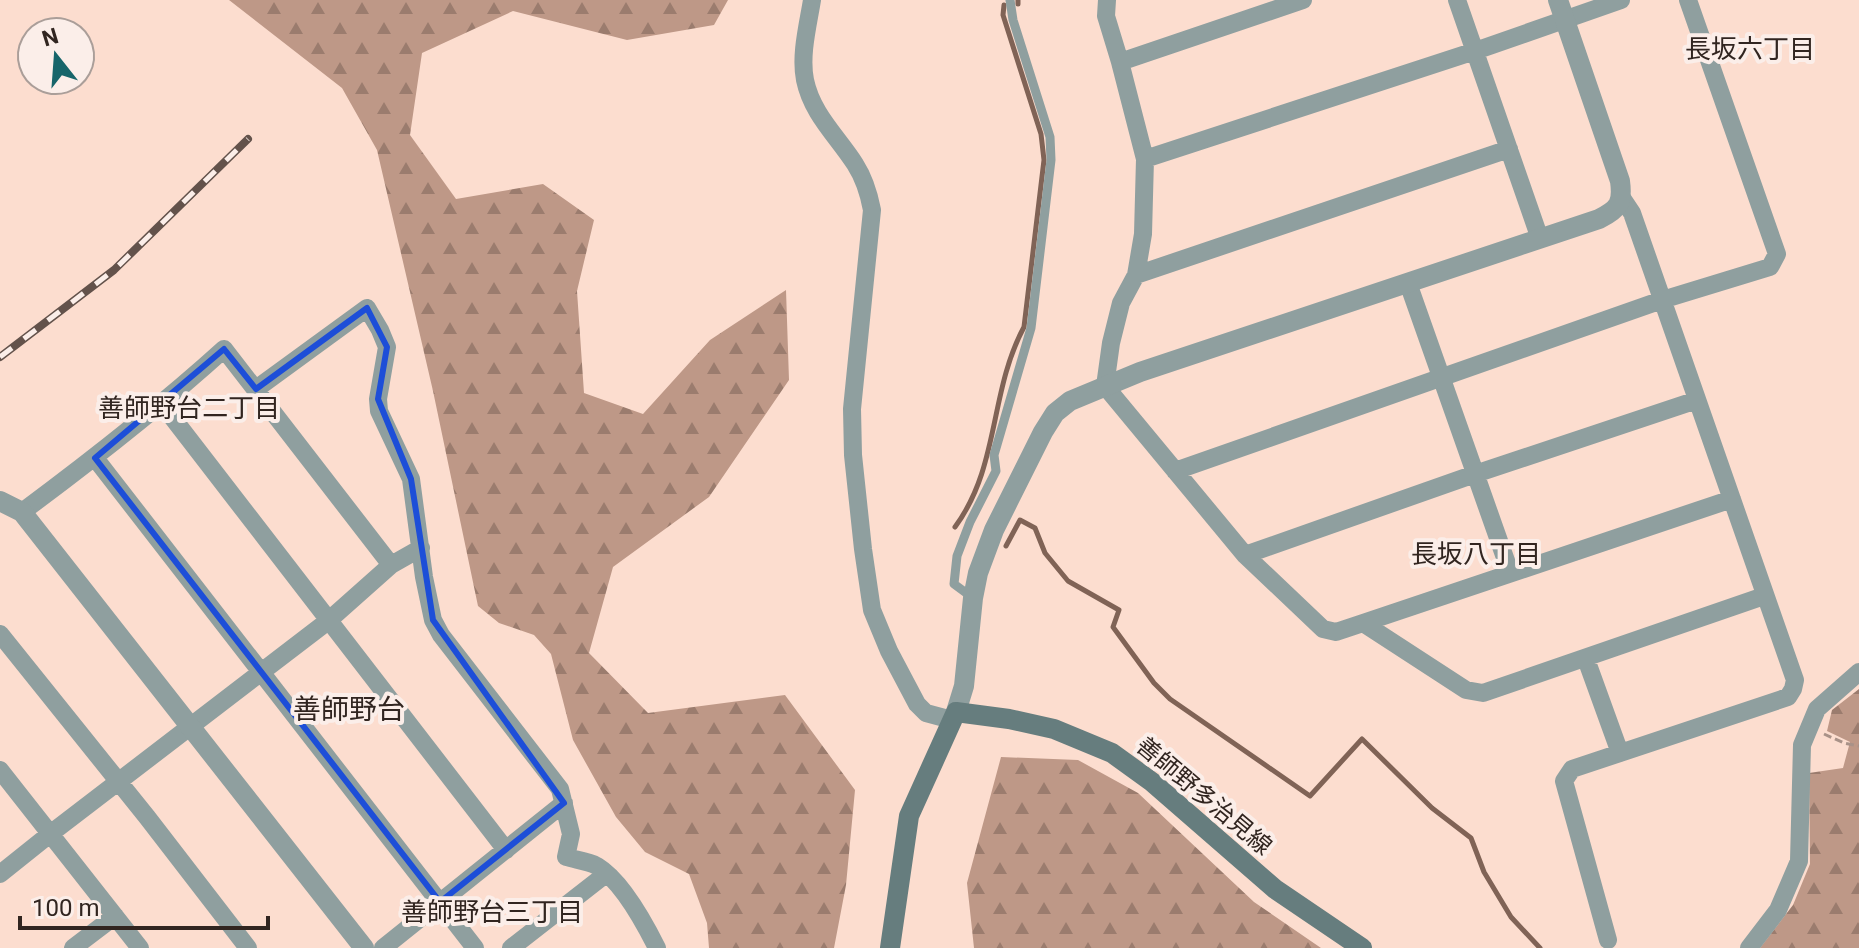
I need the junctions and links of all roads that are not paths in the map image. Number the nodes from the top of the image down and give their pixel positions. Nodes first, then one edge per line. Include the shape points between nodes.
1 (812, 0) edge
2 (1010, 0) edge
3 (1107, 0) edge
4 (1303, 0) edge
5 (1457, 0) edge
6 (1621, 0) edge
7 (1688, 0) edge
8 (1562, 9) edge
9 (1475, 51) junction
10 (1120, 62) junction
11 (1509, 149) junction
12 (1145, 159) junction
13 (1622, 198) junction
14 (1540, 239) junction
15 (1136, 275) junction
16 (1408, 283) junction
17 (1662, 300) junction
18 (1442, 377) junction
19 (1105, 386) junction
20 (256, 389) junction
21 (1697, 400) junction
22 (162, 404) junction
23 (95, 458) junction
24 (1175, 471) junction
25 (1475, 474) junction
26 (1732, 499) junction
27 (0, 501) edge
28 (22, 512) junction
29 (421, 548) junction
30 (1245, 555) junction
31 (391, 565) junction
32 (1510, 572) junction
33 (1764, 596) junction
34 (973, 598) junction
35 (328, 621) junction
36 (1363, 623) junction
37 (0, 634) edge
38 (1586, 659) junction
39 (261, 672) junction
40 (1859, 672) edge
41 (1793, 689) junction
42 (1817, 709) junction
43 (954, 716) junction
44 (190, 727) junction
45 (1620, 753) junction
46 (0, 770) edge
47 (119, 783) junction
48 (564, 803) junction
49 (50, 834) junction
50 (506, 850) junction
51 (0, 874) edge
52 (606, 874) junction
53 (440, 902) junction
54 (115, 916) junction
55 (1608, 940) dead end
56 (649, 945) edge
57 (73, 948) edge
58 (140, 948) edge
59 (248, 948) edge
60 (364, 948) edge
61 (383, 948) edge
62 (475, 948) edge
63 (511, 948) edge
64 (890, 948) edge
65 (1362, 948) edge
66 (1749, 948) edge

1 - 43 street via 804,60 807,89 815,110 856,166 872,210 852,409 872,610 917,704 926,713
2 - 34 lane via 1050,137 1051,160 1031,328 994,455 996,471 957,556 954,584
3 - 10 street via 1106,16
4 - 10 street
5 - 9 street
6 - 8 street
7 - 17 street via 1777,254 1770,267
8 - 9 street
8 - 13 street
9 - 11 street
9 - 12 street
10 - 12 street
11 - 14 street
11 - 15 street
12 - 15 street
13 - 14 street via 1614,212
13 - 17 street
14 - 16 street
15 - 19 street via 1121,303
16 - 18 street
16 - 19 street
17 - 18 street
17 - 21 street
18 - 24 street
18 - 25 street
19 - 24 street
19 - 34 street via 1070,401 1043,432 990,540
20 - 22 street via 224,349
20 - 29 street via 367,308 387,347 379,411 411,479
20 - 31 street
21 - 25 street
21 - 26 street
22 - 23 street
22 - 35 street
23 - 28 street
23 - 39 street
24 - 30 street
25 - 30 street
25 - 32 street
26 - 32 street
26 - 33 street
27 - 28 street
28 - 44 street
29 - 31 street
29 - 48 street via 433,620 441,635 553,778
30 - 36 street via 1323,629 1336,632
31 - 35 street
32 - 36 street
33 - 38 street
33 - 41 street via 1795,680
34 - 43 street via 964,686
35 - 39 street
35 - 50 street
36 - 38 street via 1466,690 1483,693
37 - 47 street
38 - 45 street
39 - 44 street
39 - 53 street
40 - 42 street
41 - 42 street
41 - 45 street via 1788,697
42 - 66 street via 1802,745 1799,861 1778,910
43 - 64 main road via 909,816
43 - 65 main road, 善師野多治見線 via 1009,719 1054,729 1112,753 1275,889
44 - 47 street
44 - 60 street
45 - 55 street via 1572,769 1564,781
46 - 49 street
47 - 49 street
47 - 59 street
48 - 50 street
48 - 52 street via 571,834 566,857 596,865
49 - 51 street
49 - 54 street
50 - 53 street
52 - 56 street via 628,897
52 - 63 street
53 - 61 street
53 - 62 street
54 - 57 street
54 - 58 street

